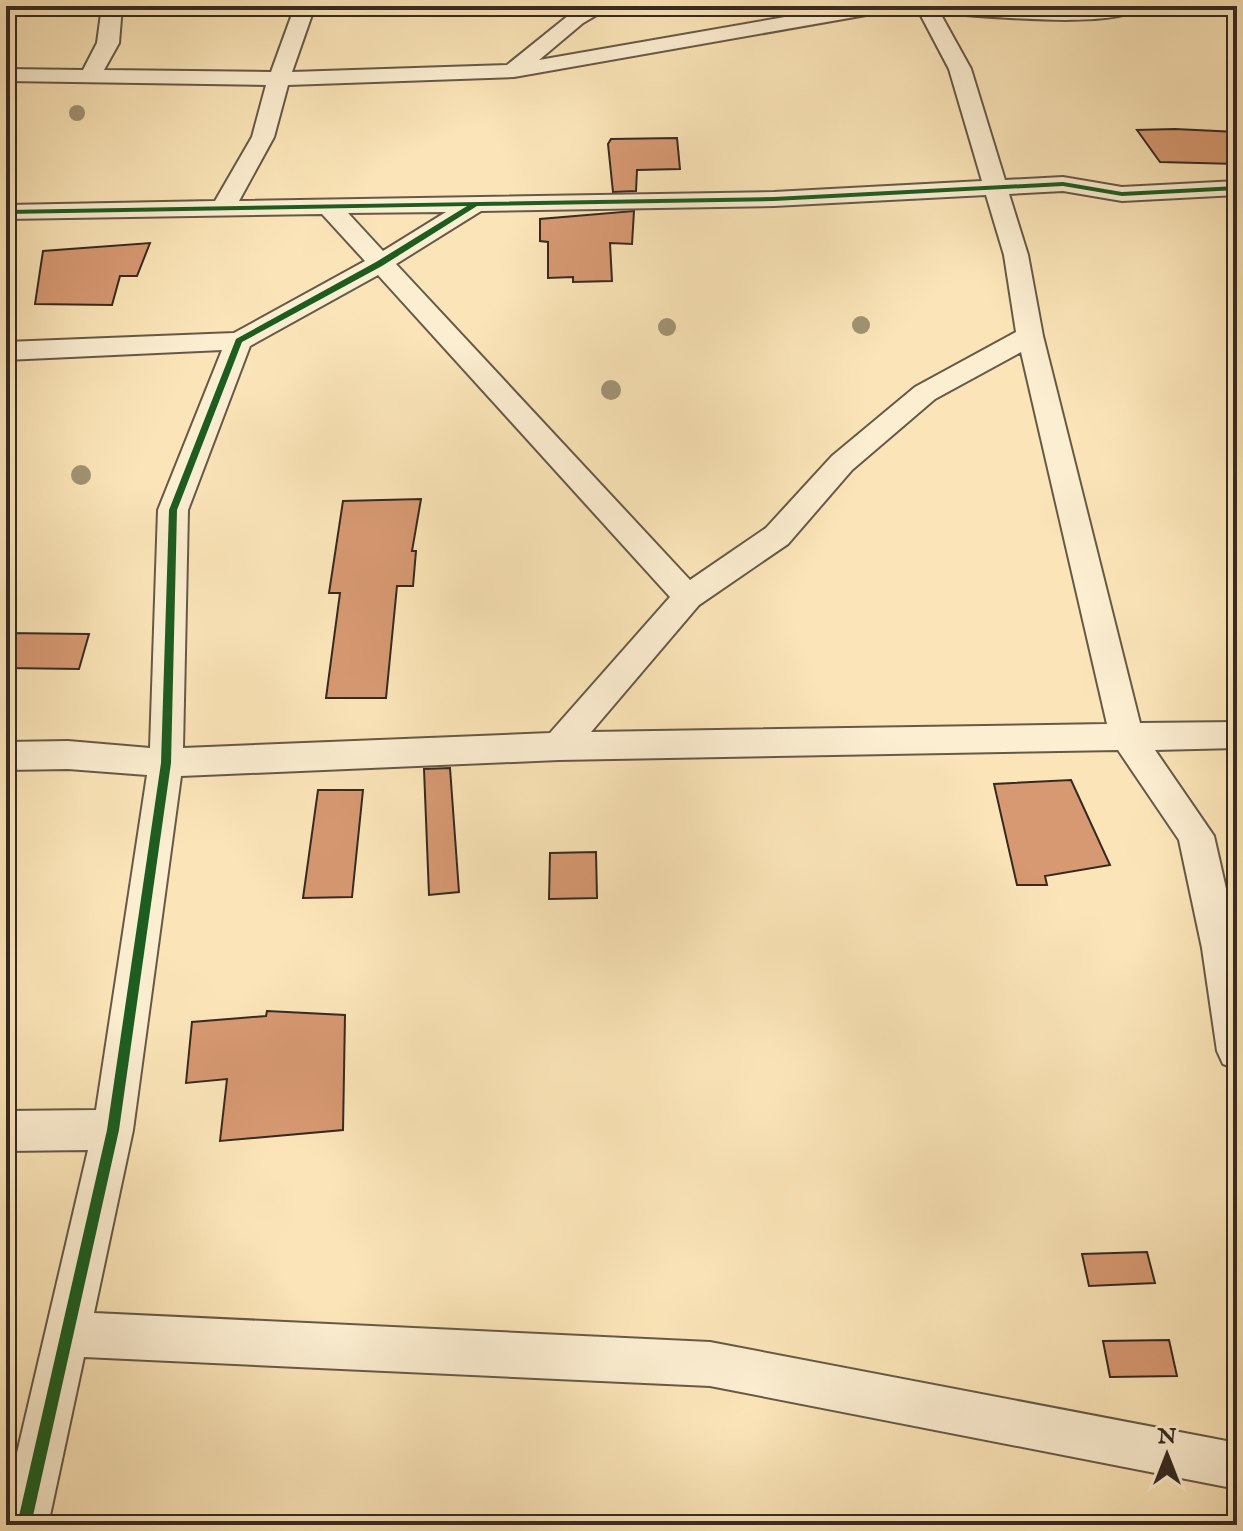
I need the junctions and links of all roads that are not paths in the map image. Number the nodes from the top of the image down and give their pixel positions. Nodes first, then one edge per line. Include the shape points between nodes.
1 (112, 6) edge
2 (305, 6) edge
3 (602, 6) edge
4 (926, 6) edge
5 (1132, 6) edge
6 (871, 7) edge
7 (514, 71) junction
8 (91, 74) junction
9 (6, 75) edge
10 (279, 79) junction
11 (997, 188) junction
12 (1237, 188) edge
13 (477, 203) junction
14 (327, 205) junction
15 (224, 207) junction
16 (6, 212) edge
17 (379, 264) junction
18 (1030, 336) junction
19 (239, 341) junction
20 (6, 351) edge
21 (688, 597) junction
22 (1237, 735) edge
23 (1127, 736) junction
24 (559, 746) junction
25 (6, 756) edge
26 (166, 763) junction
27 (1237, 1051) edge
28 (113, 1130) junction
29 (6, 1131) edge
30 (67, 1334) junction
31 (1237, 1466) edge
32 (24, 1525) edge

1 - 8 street via 108,43
2 - 10 street
3 - 7 street via 576,19
4 - 5 street via 1075,15
4 - 6 street
4 - 11 street via 960,69
6 - 7 street
7 - 10 street
8 - 9 street
8 - 10 street
10 - 15 street via 263,137
11 - 12 street via 1063,184 1122,194
11 - 13 street via 774,199
11 - 18 street
13 - 14 street
13 - 17 street
14 - 15 street
14 - 17 street
15 - 16 street
17 - 19 street
17 - 21 street
18 - 21 street via 925,393 842,463 777,536
18 - 23 street
19 - 20 street
19 - 26 street via 173,510
21 - 24 street
22 - 23 street
23 - 24 street
23 - 27 street via 1196,836
24 - 26 street
25 - 26 street
26 - 28 street
28 - 29 street
28 - 30 street
30 - 31 street via 710,1364
30 - 32 street

